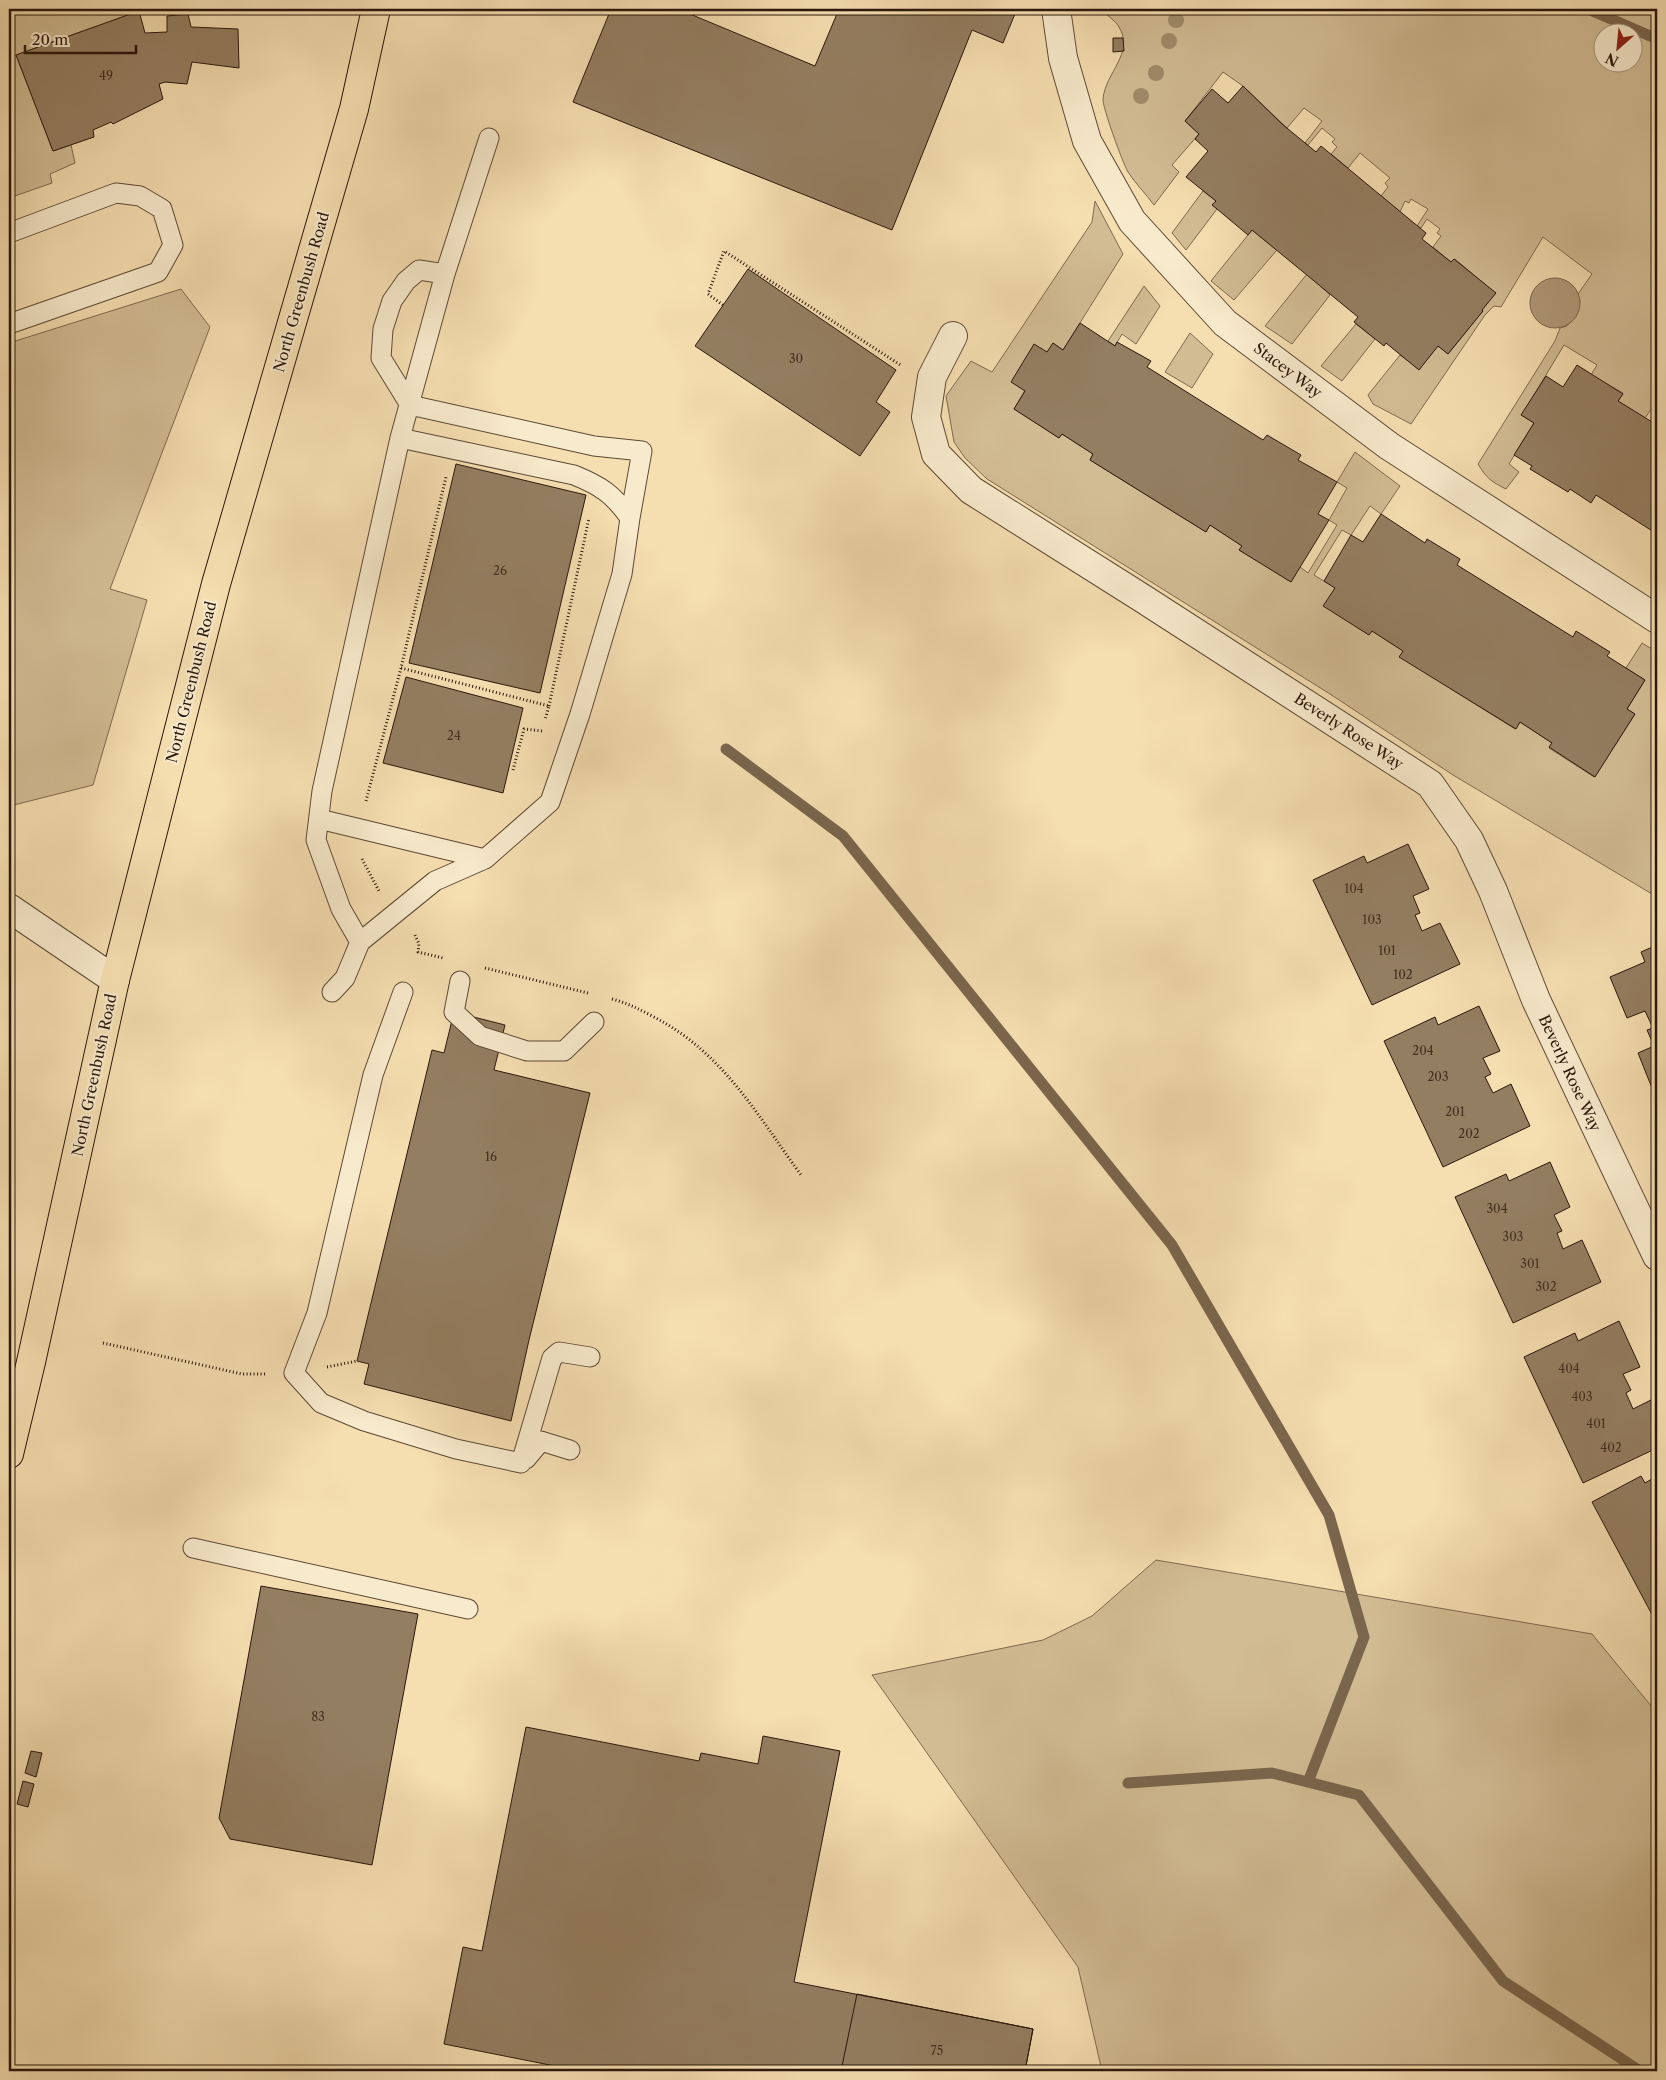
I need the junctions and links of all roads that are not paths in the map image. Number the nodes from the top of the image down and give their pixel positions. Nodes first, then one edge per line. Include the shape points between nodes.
1 (376, 9) edge
2 (1056, 9) edge
3 (489, 138) dead end
4 (9, 233) edge
5 (445, 274) junction
6 (9, 324) edge
7 (953, 336) dead end
8 (410, 405) junction
9 (400, 438) junction
10 (630, 518) junction
11 (1657, 619) edge
12 (319, 819) junction
13 (485, 859) junction
14 (9, 908) edge
15 (360, 942) junction
16 (115, 980) junction
17 (460, 981) dead end
18 (332, 992) dead end
19 (403, 992) dead end
20 (594, 1022) dead end
21 (1657, 1256) edge
22 (590, 1357) dead end
23 (570, 1450) dead end
24 (9, 1454) edge
25 (521, 1463) junction
26 (193, 1548) dead end
27 (468, 1609) dead end

1 - 16 main road, North Greenbush Road via 354,109 216,584
2 - 11 street, Stacey Way via 1063,58 1087,141 1132,221 1225,323 1389,446
3 - 5 lane
4 - 6 lane via 116,193 140,196 162,209 173,245 158,272
5 - 8 lane
5 - 8 lane via 419,270 406,281 392,301 383,329 381,358
7 - 21 street, Beverly Rose Way via 932,377 926,416 936,454 971,490 1430,784 1469,840 1536,1000
8 - 9 lane
8 - 10 lane via 594,446 642,451
9 - 10 lane via 574,476 598,485 619,502
9 - 12 lane via 322,791
10 - 13 lane via 622,574 550,802
12 - 13 lane
12 - 15 lane via 316,840 341,909
13 - 15 lane via 435,880
14 - 16 street
15 - 18 lane via 345,978
16 - 24 main road, North Greenbush Road
17 - 20 lane via 454,1012 480,1036 527,1051 564,1051
19 - 25 lane via 373,1075 318,1312 294,1373 321,1403 364,1421 456,1449
22 - 25 lane via 559,1352 552,1358
23 - 25 lane via 541,1441
26 - 27 lane

